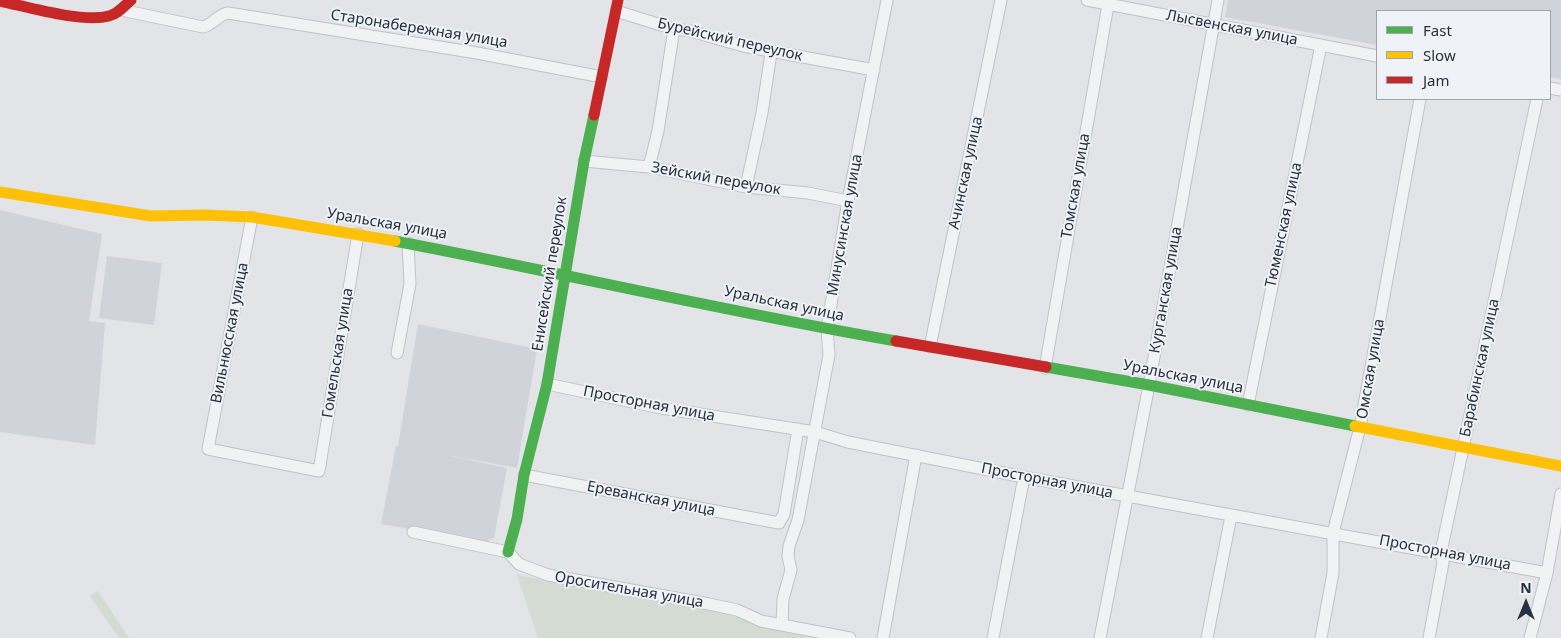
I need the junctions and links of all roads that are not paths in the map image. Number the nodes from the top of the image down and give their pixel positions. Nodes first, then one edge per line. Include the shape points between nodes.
1 (0, 0) edge
2 (131, 0) edge
3 (887, 0) edge
4 (1001, 0) edge
5 (1088, 0) edge
6 (1218, 0) edge
7 (1108, 5) junction
8 (617, 6) edge
9 (120, 10) junction
10 (1213, 24) junction
11 (674, 28) junction
12 (1321, 45) junction
13 (771, 53) junction
14 (1376, 56) edge
15 (874, 70) junction
16 (602, 77) junction
17 (1420, 100) edge
18 (1537, 100) edge
19 (584, 161) junction
20 (649, 167) junction
21 (746, 187) junction
22 (0, 192) edge
23 (848, 201) junction
24 (252, 217) junction
25 (358, 234) junction
26 (408, 243) junction
27 (566, 274) junction
28 (827, 329) junction
29 (930, 347) junction
30 (397, 353) dead end
31 (1045, 368) junction
32 (547, 384) junction
33 (1149, 385) junction
34 (1248, 405) junction
35 (1360, 427) junction
36 (798, 429) junction
37 (814, 432) junction
38 (1464, 447) junction
39 (916, 454) junction
40 (1561, 466) edge
41 (318, 471) joint
42 (524, 475) junction
43 (1024, 477) junction
44 (1561, 494) edge
45 (1128, 496) junction
46 (1231, 516) junction
47 (413, 532) dead end
48 (1333, 533) junction
49 (508, 552) junction
50 (1441, 552) junction
51 (1547, 573) junction
52 (782, 626) junction
53 (850, 638) edge
54 (883, 638) edge
55 (994, 638) edge
56 (1100, 638) edge
57 (1207, 638) edge
58 (1321, 638) edge
59 (1429, 638) edge
60 (1530, 638) edge

1 - 9 main road via 84,17 100,18
2 - 9 main road
3 - 15 street, Минусинская улица
4 - 29 street, Ачинская улица
5 - 7 street, Лысвенская улица
6 - 10 street, Курганская улица
7 - 10 street, Лысвенская улица
7 - 31 street, Томская улица
8 - 11 street, Бурейский переулок
8 - 16 main road, Енисейский переулок
9 - 16 street, Старонабережная улица via 203,27 228,13 477,53
10 - 12 street, Лысвенская улица
10 - 33 street, Курганская улица
11 - 13 street, Бурейский переулок
11 - 20 street
12 - 14 street, Лысвенская улица
12 - 34 street, Тюменская улица
13 - 15 street, Бурейский переулок
13 - 21 street
15 - 23 street, Минусинская улица
16 - 19 main road, Енисейский переулок
17 - 35 street, Омская улица
18 - 38 street, Барабинская улица
19 - 20 street, Зейский переулок
19 - 27 main road, Енисейский переулок
20 - 21 street, Зейский переулок
21 - 23 street, Зейский переулок
22 - 24 main road, Уральская улица via 151,216
23 - 28 street, Минусинская улица
24 - 25 main road, Уральская улица
24 - 41 street, Вильнюсская улица via 208,450
25 - 26 main road, Уральская улица
25 - 41 street, Гомельская улица
26 - 27 main road, Уральская улица
26 - 30 street via 410,284
27 - 28 main road, Уральская улица
27 - 32 main road, Енисейский переулок
28 - 29 main road, Уральская улица
28 - 37 street, Минусинская улица via 829,355
29 - 31 main road, Уральская улица
31 - 33 main road, Уральская улица
32 - 36 street, Просторная улица via 661,408
32 - 42 main road, Енисейский переулок
33 - 34 main road, Уральская улица
33 - 45 street, Курганская улица
34 - 35 main road, Уральская улица
35 - 38 main road, Уральская улица
35 - 48 street, Омская улица
36 - 37 street, Просторная улица
36 - 42 street, Ереванская улица via 784,514 779,523
37 - 39 street, Просторная улица via 848,442
37 - 52 street, Минусинская улица via 798,520 789,546 791,570 783,599
38 - 40 main road, Уральская улица
38 - 50 street, Барабинская улица
39 - 43 street, Просторная улица
39 - 54 street
42 - 49 main road, Енисейский переулок
43 - 45 street, Просторная улица
43 - 55 street
44 - 51 street
45 - 46 street, Просторная улица
45 - 56 street, Курганская улица
46 - 48 street, Просторная улица
46 - 57 street
47 - 49 street, Оросительная улица
48 - 50 street, Просторная улица
48 - 58 street, Омская улица via 1333,573
49 - 52 street, Оросительная улица via 519,564 548,575 737,610
50 - 51 street, Просторная улица
50 - 59 street, Барабинская улица via 1443,563
51 - 60 street
52 - 53 street, Оросительная улица

